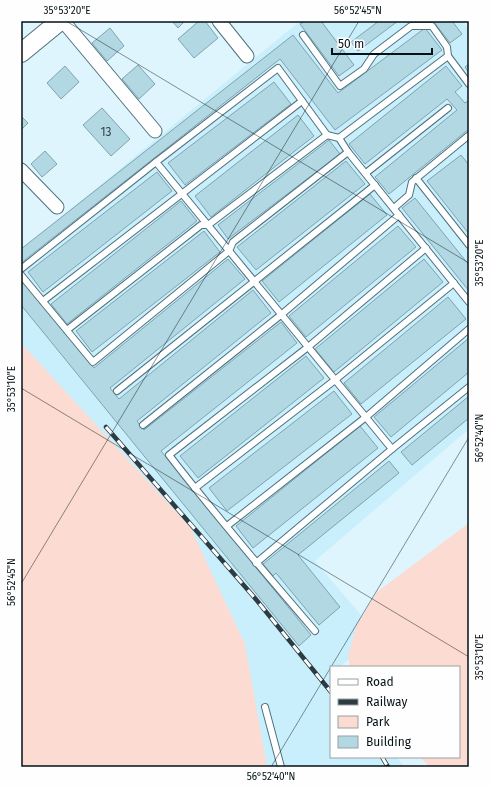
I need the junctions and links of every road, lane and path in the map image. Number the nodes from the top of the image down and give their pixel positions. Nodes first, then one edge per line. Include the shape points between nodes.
1 (60, 21) edge
2 (64, 21) edge
3 (219, 21) edge
4 (303, 35) dead end
5 (21, 53) edge
6 (247, 56) dead end
7 (448, 56) junction
8 (469, 84) edge
9 (302, 101) junction
10 (448, 108) dead end
11 (155, 130) dead end
12 (327, 135) junction
13 (469, 137) edge
14 (339, 138) junction
15 (348, 152) junction
16 (156, 162) junction
17 (21, 170) edge
18 (366, 174) junction
19 (416, 178) junction
20 (375, 185) junction
21 (182, 193) junction
22 (57, 208) dead end
23 (394, 208) junction
24 (399, 214) junction
25 (208, 225) junction
26 (469, 245) edge
27 (426, 248) junction
28 (229, 251) junction
29 (21, 270) edge
30 (21, 275) edge
31 (254, 281) junction
32 (454, 283) junction
33 (43, 301) junction
34 (469, 302) edge
35 (282, 314) junction
36 (469, 328) edge
37 (67, 330) junction
38 (308, 346) junction
39 (335, 380) junction
40 (469, 387) edge
41 (117, 391) dead end
42 (366, 417) junction
43 (143, 426) dead end
44 (392, 449) junction
45 (195, 488) junction
46 (227, 526) junction
47 (256, 563) junction
48 (315, 631) dead end
49 (265, 707) dead end
50 (281, 767) edge

1 - 5 main road
2 - 11 street
3 - 6 street
4 - 7 lane via 340,86 364,69 374,54 411,26 432,26 447,47
7 - 8 lane
7 - 14 lane
9 - 12 lane
9 - 16 lane via 278,68
9 - 21 lane
10 - 18 lane
12 - 14 lane
12 - 25 lane
13 - 19 lane
14 - 15 lane
15 - 18 lane
15 - 28 lane via 233,242
16 - 21 lane
16 - 29 lane
17 - 22 street
18 - 20 lane
19 - 23 lane via 412,182 409,195
19 - 26 lane
20 - 23 lane
20 - 31 lane
21 - 25 lane
21 - 33 lane
23 - 24 lane
24 - 27 lane
24 - 35 lane
25 - 28 lane
25 - 37 lane via 201,225
27 - 32 lane
27 - 38 lane
28 - 31 lane
28 - 37 lane via 93,362
30 - 33 lane
31 - 35 lane
31 - 41 lane
32 - 34 lane
32 - 39 lane
33 - 37 lane
35 - 38 lane
35 - 43 lane
36 - 42 lane
38 - 39 lane
38 - 45 lane via 169,455
39 - 42 lane
39 - 45 lane
40 - 44 lane
42 - 44 lane
42 - 46 lane
44 - 47 lane
45 - 46 lane
46 - 47 lane
47 - 48 lane
49 - 50 lane

